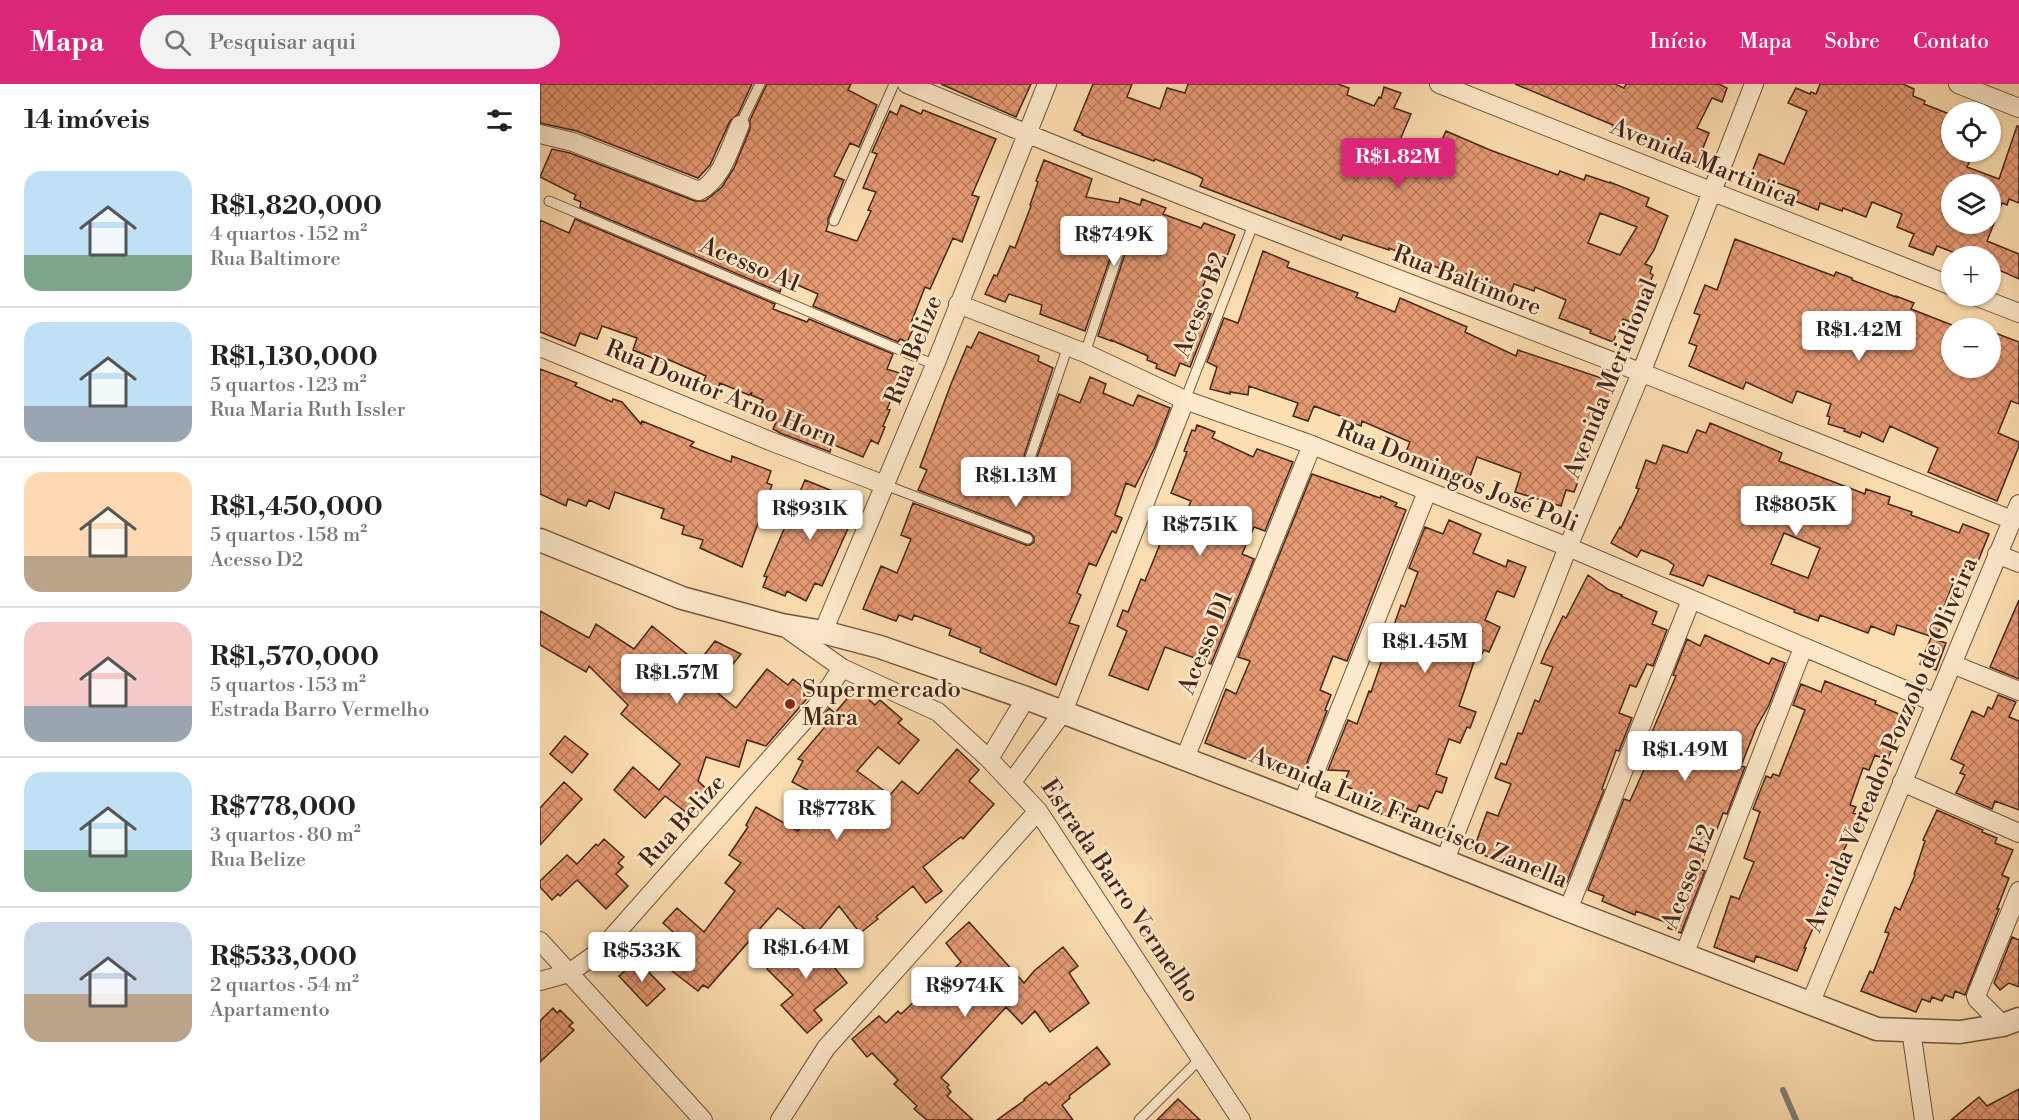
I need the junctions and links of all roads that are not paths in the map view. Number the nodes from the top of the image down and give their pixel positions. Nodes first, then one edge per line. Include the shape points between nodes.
1 (760, 84) edge
2 (894, 84) edge
3 (907, 84) edge
4 (1047, 84) edge
5 (1439, 84) edge
6 (1754, 84) edge
7 (1958, 84) edge
8 (2019, 108) edge
9 (740, 125) joint
10 (540, 134) edge
11 (1028, 135) junction
12 (1711, 192) junction
13 (549, 201) dead end
14 (834, 221) dead end
15 (1253, 225) junction
16 (1119, 252) dead end
17 (1941, 282) edge
18 (958, 304) junction
19 (2001, 306) edge
20 (2019, 313) edge
21 (540, 347) edge
22 (1076, 350) junction
23 (935, 365) junction
24 (1641, 373) junction
25 (1185, 400) junction
26 (1312, 445) junction
27 (1030, 458) dead end
28 (885, 485) junction
29 (1428, 492) junction
30 (2015, 512) edge
31 (1028, 539) dead end
32 (540, 540) edge
33 (1568, 547) junction
34 (1997, 554) junction
35 (2019, 563) edge
36 (1691, 600) junction
37 (782, 625) junction
38 (823, 632) junction
39 (1803, 648) junction
40 (1952, 664) junction
41 (842, 668) junction
42 (2019, 691) edge
43 (1026, 698) junction
44 (1936, 703) junction
45 (1063, 712) junction
46 (989, 759) junction
47 (1185, 759) junction
48 (1012, 782) junction
49 (1902, 782) junction
50 (1302, 804) junction
51 (1038, 811) junction
52 (2019, 833) edge
53 (1445, 860) junction
54 (2019, 891) edge
55 (1568, 910) junction
56 (540, 941) edge
57 (1684, 955) junction
58 (569, 973) junction
59 (540, 981) edge
60 (1810, 1004) junction
61 (2011, 1022) edge
62 (1911, 1030) junction
63 (1201, 1058) junction
64 (703, 1120) edge
65 (780, 1120) edge
66 (1139, 1120) edge
67 (1241, 1120) edge
68 (1924, 1120) edge

1 - 9 lane
2 - 14 lane
3 - 11 street, Rua Baltimore
4 - 11 street, Rua Belize
5 - 12 street, Avenida Martinica
6 - 12 street, Avenida Meridional
7 - 8 street
9 - 10 street via 719,173 708,187 699,191 573,142
11 - 15 street, Rua Baltimore
11 - 18 street, Rua Belize
12 - 17 street, Avenida Martinica
12 - 24 street, Avenida Meridional
13 - 23 lane, Acesso A1
15 - 24 street, Rua Baltimore
15 - 25 lane, Acesso B2
16 - 22 lane
18 - 22 street, Rua Domingos José Poli
18 - 23 street, Rua Belize
19 - 20 street
21 - 28 street, Rua Doutor Arno Horn
22 - 25 street, Rua Domingos José Poli
22 - 27 lane
23 - 28 street, Rua Belize
24 - 30 street, Rua Baltimore
24 - 33 street, Avenida Meridional
25 - 26 street, Rua Domingos José Poli
25 - 45 street
26 - 29 street, Rua Domingos José Poli
26 - 47 street, Acesso D1
28 - 31 lane
28 - 38 street, Rua Belize
29 - 33 street, Rua Domingos José Poli
29 - 50 street
30 - 34 street, Avenida Vereador Pozzolo de Oliveira
32 - 37 street, Estrada Barro Vermelho via 682,598
33 - 36 street, Rua Domingos José Poli
33 - 53 street, Avenida Meridional
34 - 35 street
34 - 40 street, Avenida Vereador Pozzolo de Oliveira
36 - 39 street, Rua Domingos José Poli
36 - 55 street
37 - 38 street, Avenida Luiz Francisco Zanella
37 - 41 street, Estrada Barro Vermelho
38 - 43 street, Avenida Luiz Francisco Zanella via 880,647
39 - 44 street, Rua Domingos José Poli
39 - 57 street, Acesso E2
40 - 42 street
40 - 44 street, Avenida Vereador Pozzolo de Oliveira
41 - 46 street, Estrada Barro Vermelho via 938,712
41 - 58 street, Rua Belize via 816,707 600,951
43 - 45 street, Avenida Luiz Francisco Zanella
43 - 46 street
44 - 49 street, Avenida Vereador Pozzolo de Oliveira
45 - 47 street, Avenida Luiz Francisco Zanella
45 - 48 street
46 - 48 street, Estrada Barro Vermelho
47 - 50 street, Avenida Luiz Francisco Zanella
48 - 51 street, Estrada Barro Vermelho
49 - 52 street
49 - 60 street, Avenida Vereador Pozzolo de Oliveira
50 - 53 street, Avenida Luiz Francisco Zanella
51 - 63 street, Estrada Barro Vermelho
51 - 65 street via 826,1048
53 - 55 street, Avenida Luiz Francisco Zanella
54 - 61 street via 1976,996
55 - 57 street, Avenida Luiz Francisco Zanella
56 - 58 street
57 - 60 street, Avenida Luiz Francisco Zanella
58 - 59 street, Rua Belize
58 - 64 street
60 - 62 street, Avenida Luiz Francisco Zanella via 1877,1029
61 - 62 street, Avenida Luiz Francisco Zanella via 1960,1032
62 - 68 street
63 - 66 lane
63 - 67 street, Estrada Barro Vermelho

